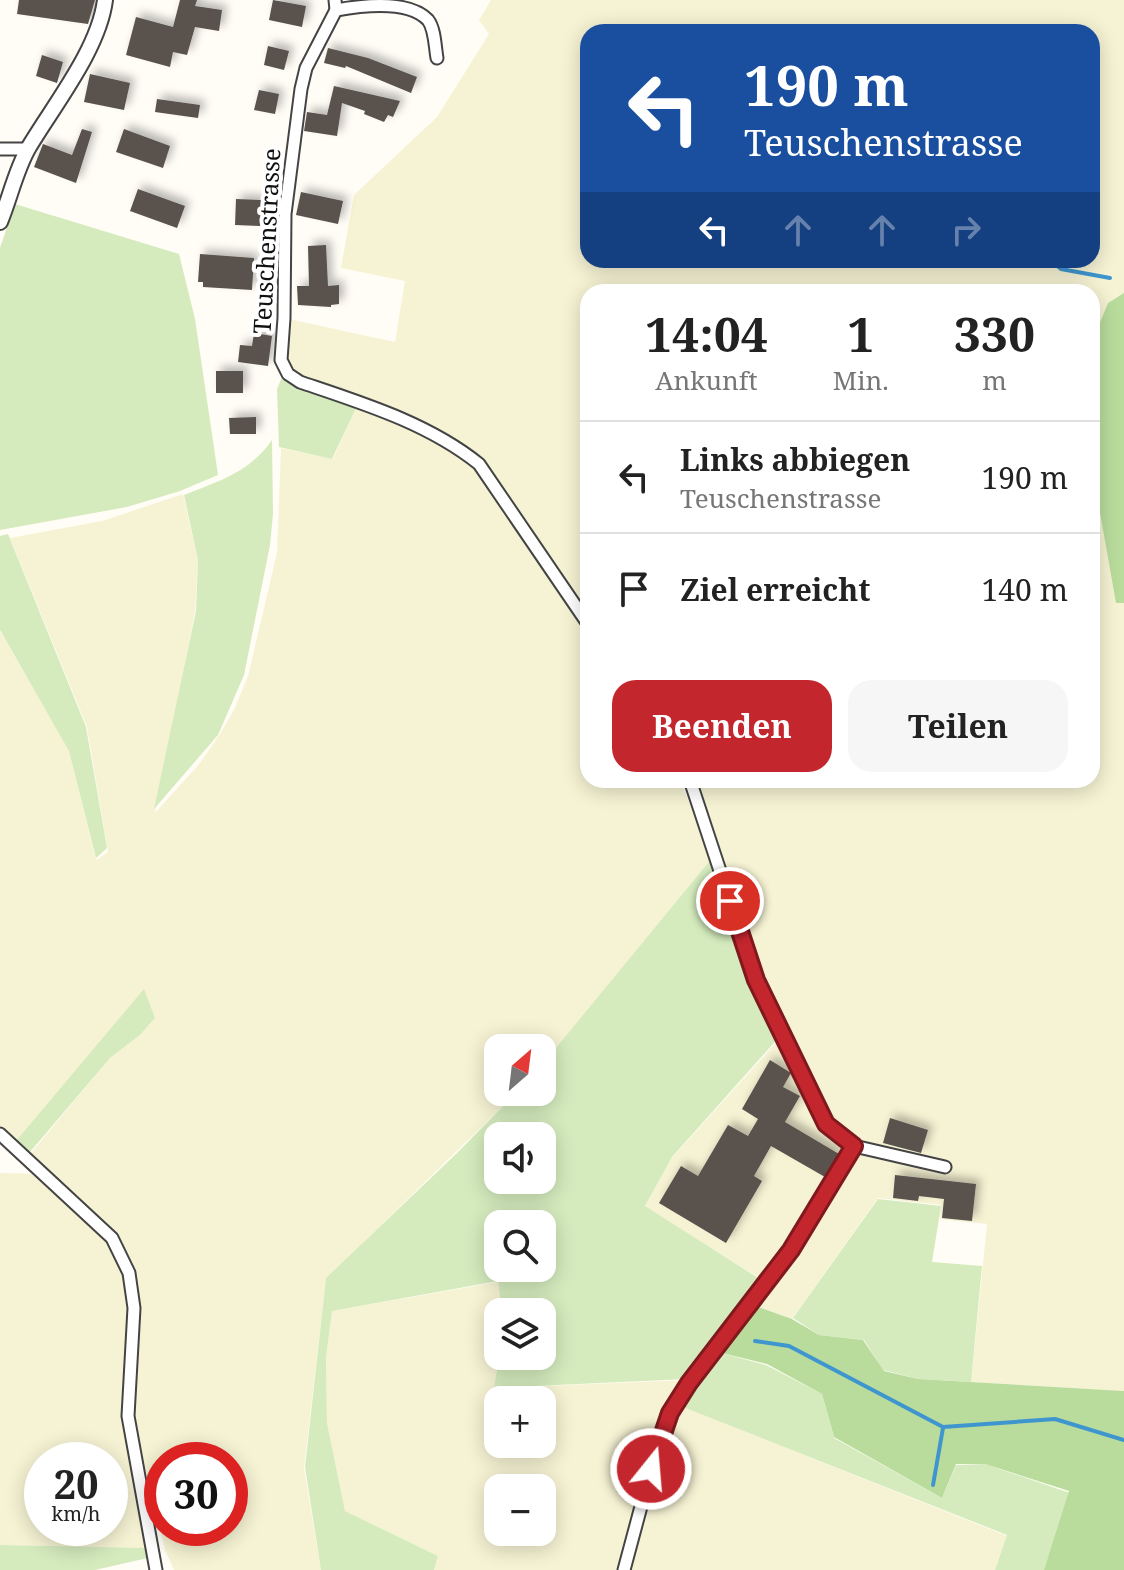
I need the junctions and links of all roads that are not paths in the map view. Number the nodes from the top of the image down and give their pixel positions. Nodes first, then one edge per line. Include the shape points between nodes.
1 (105, 0) edge
2 (335, 5) edge
3 (437, 58) dead end
4 (0, 149) edge
5 (28, 149) junction
6 (0, 222) edge
7 (580, 612) edge
8 (693, 788) edge
9 (0, 1134) edge
10 (854, 1146) junction
11 (945, 1167) dead end
12 (156, 1570) edge
13 (624, 1570) edge

1 - 5 street via 99,26
2 - 3 street via 414,7 430,22
2 - 7 street, Teuschenstrasse via 301,89 285,214 284,368 300,382 427,430 479,464
4 - 5 street
5 - 6 street
8 - 10 street via 756,980 826,1124
9 - 12 street via 112,1238 129,1273 134,1308 128,1416
10 - 11 street
10 - 13 street via 791,1250 670,1413

